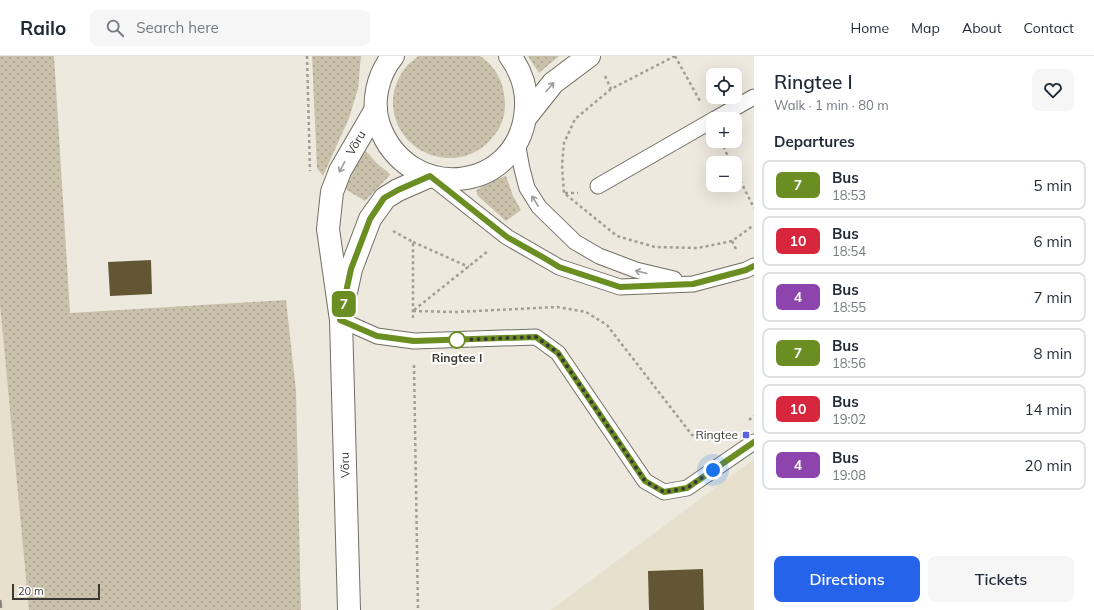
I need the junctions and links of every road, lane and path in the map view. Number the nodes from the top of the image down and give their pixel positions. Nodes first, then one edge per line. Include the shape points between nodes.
1 (308, 56) edge
2 (374, 56) edge
3 (393, 56) edge
4 (510, 56) edge
5 (675, 56) edge
6 (596, 63) edge
7 (378, 84) junction
8 (611, 89) junction
9 (754, 97) edge
10 (376, 109) junction
11 (708, 112) edge
12 (727, 112) edge
13 (526, 117) junction
14 (706, 124) edge
15 (517, 142) junction
16 (310, 173) dead end
17 (430, 176) junction
18 (742, 184) edge
19 (598, 186) dead end
20 (754, 208) edge
21 (754, 226) edge
22 (389, 229) dead end
23 (413, 242) junction
24 (490, 250) dead end
25 (469, 266) junction
26 (754, 266) edge
27 (693, 284) junction
28 (413, 311) junction
29 (340, 320) junction
30 (414, 341) junction
31 (754, 416) edge
32 (748, 420) dead end
33 (723, 436) dead end
34 (754, 442) edge
35 (349, 610) edge
36 (418, 610) edge

1 - 16 path
2 - 7 street
3 - 7 street
4 - 13 street via 519,69 524,83 527,98
5 - 8 path
5 - 11 path
6 - 8 path
13 -> 6 street via 554,83
7 - 10 street
8 - 21 path via 575,119 564,143 564,193 617,236 655,247 698,248 732,241
9 - 12 lane
10 - 17 street via 377,121 391,150 402,161
10 -> 29 street, Võru via 340,171 332,192 328,229
13 - 15 street
14 - 19 lane
15 - 17 street via 503,159 482,173 456,179
27 -> 15 lane via 636,270 599,256 575,242 539,207 527,188
17 - 27 lane via 507,237 559,267 620,287
17 - 29 street, Võru via 384,198 370,219 351,269
18 - 20 path
22 - 23 path
23 - 25 path
23 - 28 path
24 - 25 path
25 - 28 path
26 - 27 lane
28 - 30 path
28 - 33 path via 456,312 557,307 586,312 607,325 692,435 708,440
29 - 30 lane via 377,336
29 - 35 street, Võru
30 - 34 lane via 536,337 558,353 645,481 664,492 687,488
30 - 36 path
31 - 32 path

